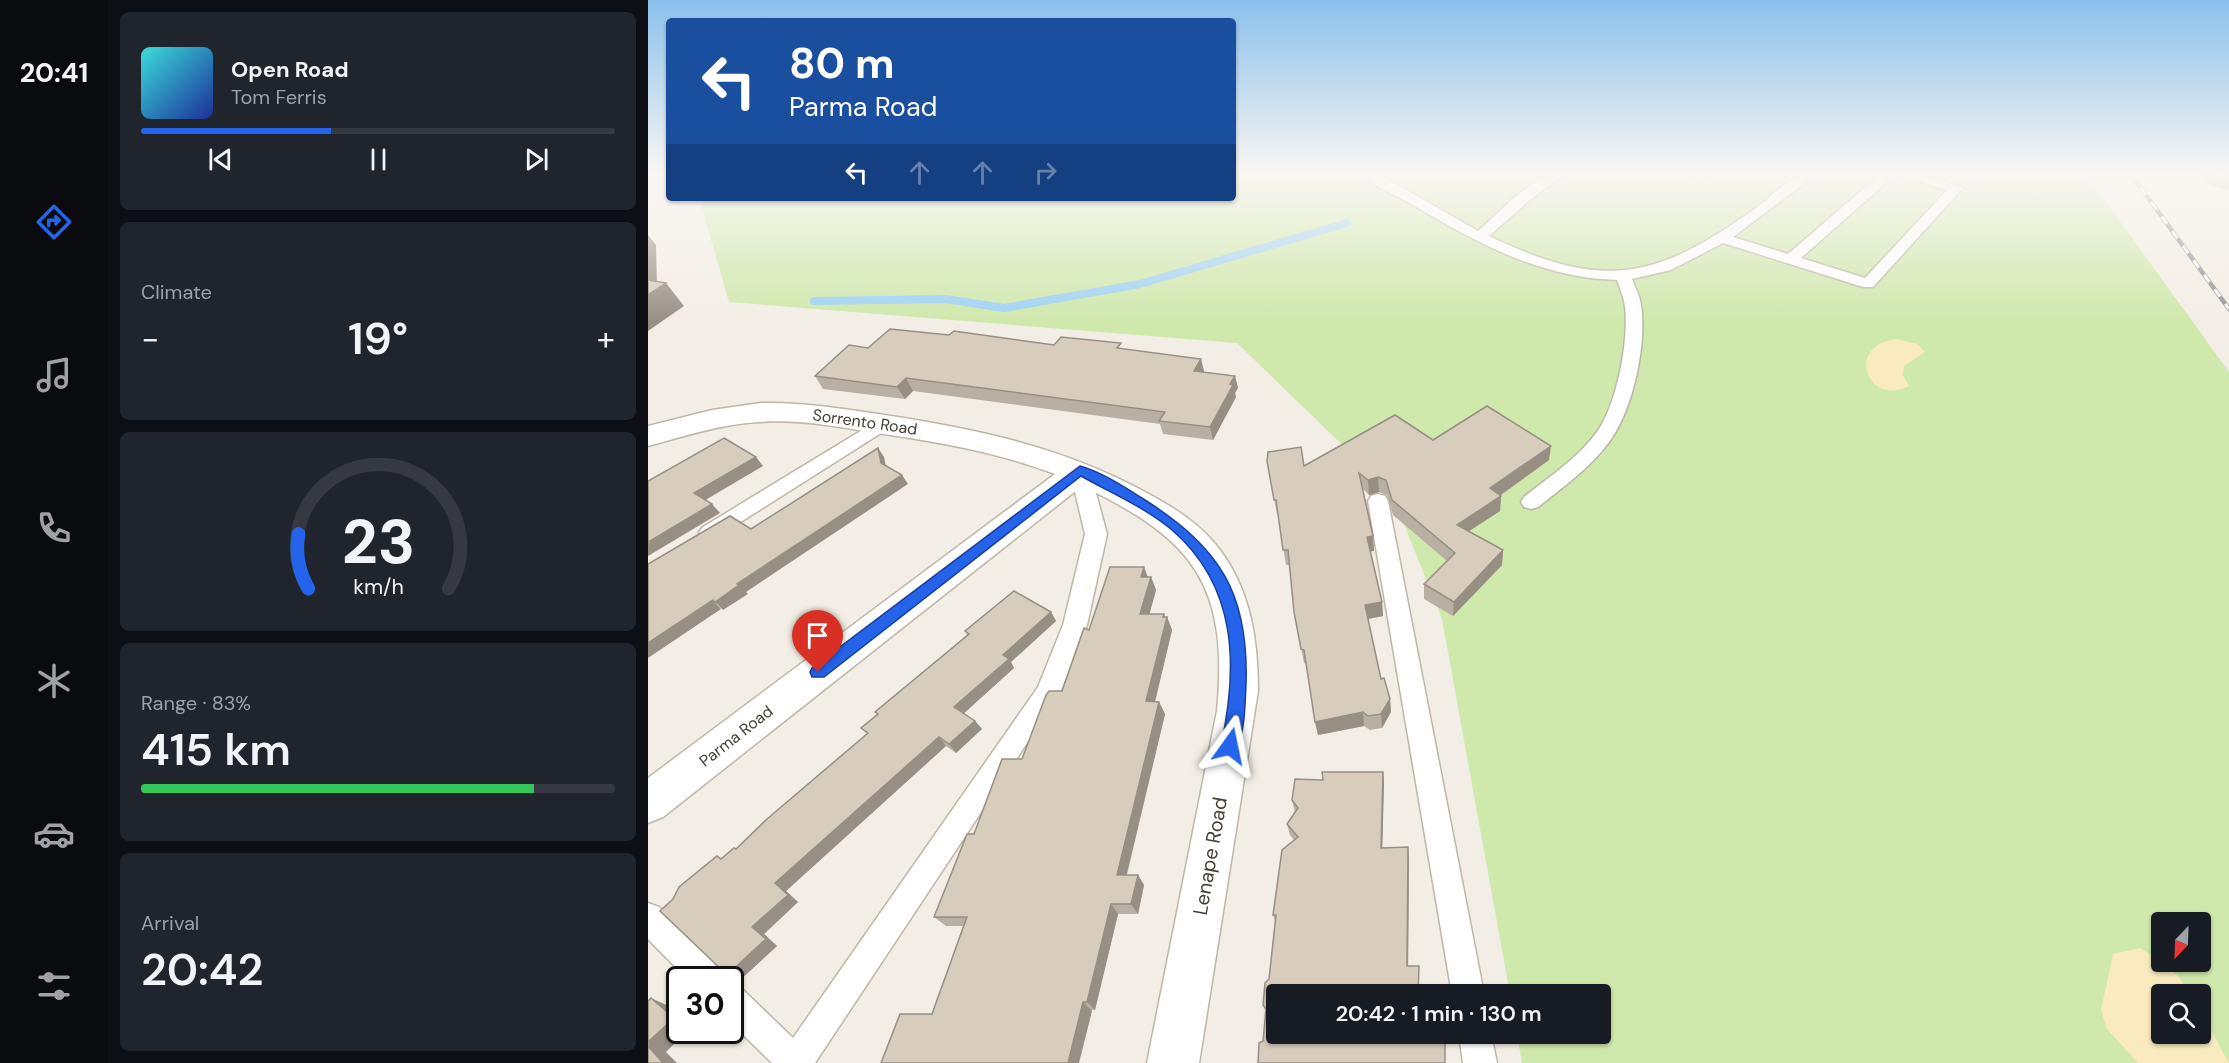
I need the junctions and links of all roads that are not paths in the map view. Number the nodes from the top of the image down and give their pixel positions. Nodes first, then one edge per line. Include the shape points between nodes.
1 (1455, 223) edge
2 (1496, 223) edge
3 (1743, 223) edge
4 (1833, 223) edge
5 (1924, 223) edge
6 (1480, 237) junction
7 (1721, 238) junction
8 (1790, 260) junction
9 (1622, 274) junction
10 (882, 424) junction
11 (648, 436) edge
12 (1080, 471) junction
13 (1378, 501) dead end
14 (1532, 502) dead end
15 (698, 539) edge
16 (648, 803) edge
17 (648, 918) edge
18 (696, 966) edge
19 (1466, 984) edge
20 (744, 1013) edge
21 (1477, 1044) edge
22 (795, 1063) edge
23 (1173, 1063) edge
24 (1480, 1063) edge

1 - 6 lane
2 - 6 lane
3 - 7 lane
4 - 8 lane
5 - 8 lane via 1868,284
6 - 9 lane via 1544,267 1590,275
7 - 8 lane
7 - 9 lane via 1665,267
9 - 14 lane via 1633,303 1634,324 1614,422 1602,438
10 - 11 street, Sorrento Road via 776,412 711,419
10 - 12 street, Sorrento Road via 968,438
10 - 15 lane
12 - 16 street, Parma Road
12 - 22 lane via 1096,534 1075,625 1048,693
12 - 23 street, Lenape Road via 1158,513 1191,539 1220,577 1235,627 1239,655 1237,711
13 - 19 lane
17 - 18 lane
20 - 22 lane
21 - 24 lane

